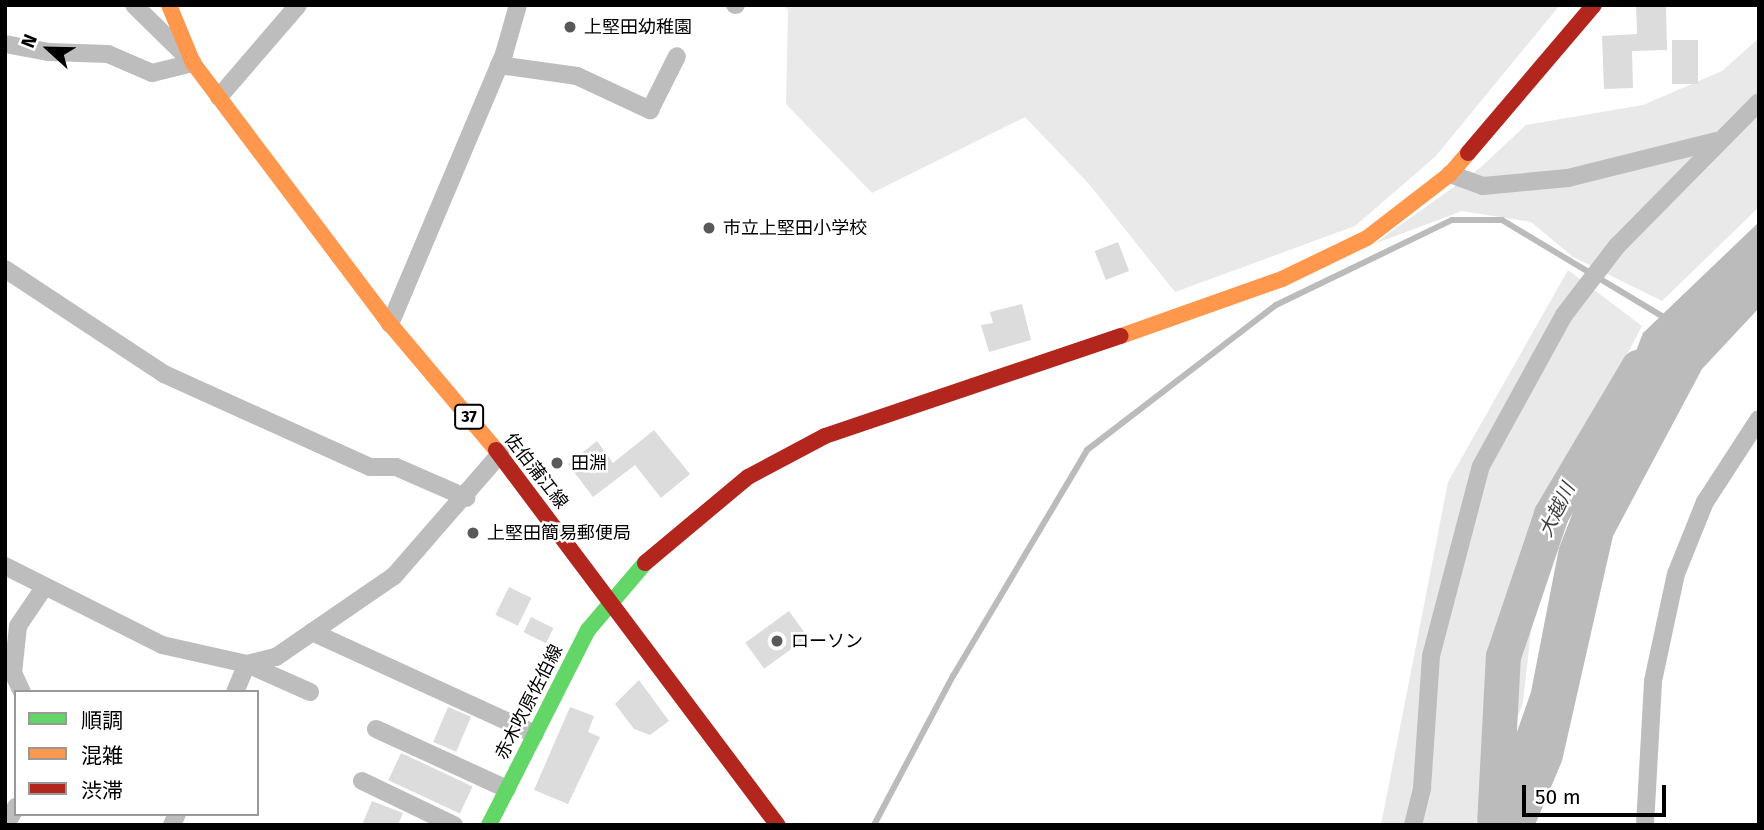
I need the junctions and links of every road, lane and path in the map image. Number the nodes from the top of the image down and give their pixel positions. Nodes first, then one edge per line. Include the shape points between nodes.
1 (134, 5) edge
2 (169, 5) edge
3 (298, 5) edge
4 (518, 5) edge
5 (1594, 5) edge
6 (5, 44) edge
7 (677, 56) dead end
8 (193, 63) junction
9 (499, 65) junction
10 (219, 97) junction
11 (1759, 102) edge
12 (1716, 141) junction
13 (1450, 174) junction
14 (5, 270) edge
15 (390, 324) junction
16 (1759, 419) edge
17 (500, 454) junction
18 (467, 498) junction
19 (5, 566) edge
20 (43, 589) junction
21 (614, 604) junction
22 (312, 632) junction
23 (247, 664) junction
24 (21, 690) edge
25 (236, 690) edge
26 (310, 692) dead end
27 (376, 730) dead end
28 (535, 734) junction
29 (362, 781) dead end
30 (507, 789) junction
31 (454, 825) edge
32 (489, 825) edge
33 (778, 825) edge
34 (1413, 825) edge
35 (1645, 825) edge

1 - 8 street
2 - 8 main road, 佐伯蒲江線 / 37
3 - 10 street
4 - 9 street
5 - 13 main road, 赤木吹原佐伯線
6 - 8 street via 49,52 108,54 152,73
7 - 9 street via 650,110 577,76
8 - 10 main road, 佐伯蒲江線 / 37
9 - 15 street
10 - 15 main road, 佐伯蒲江線 / 37
11 - 12 street
12 - 13 street via 1568,178 1483,186
12 - 34 street via 1564,315 1481,466 1431,656 1422,788
13 - 21 main road, 赤木吹原佐伯線 via 1367,238 1282,279 950,391 787,454 748,477 684,527 644,564
14 - 18 street via 164,374 370,467 396,467
15 - 17 main road, 佐伯蒲江線 / 37
16 - 35 street via 1705,502 1676,574 1653,681
17 - 18 street
17 - 21 main road, 佐伯蒲江線 / 37
18 - 22 street via 394,576
19 - 20 street
20 - 23 street via 162,645
20 - 24 street via 18,626 13,673
21 - 28 main road, 赤木吹原佐伯線 via 587,630
21 - 33 main road, 佐伯蒲江線 / 37
22 - 23 street via 276,657
22 - 28 street
23 - 25 street
23 - 26 street
27 - 30 street
28 - 30 main road, 赤木吹原佐伯線
29 - 31 street
30 - 32 main road, 赤木吹原佐伯線

